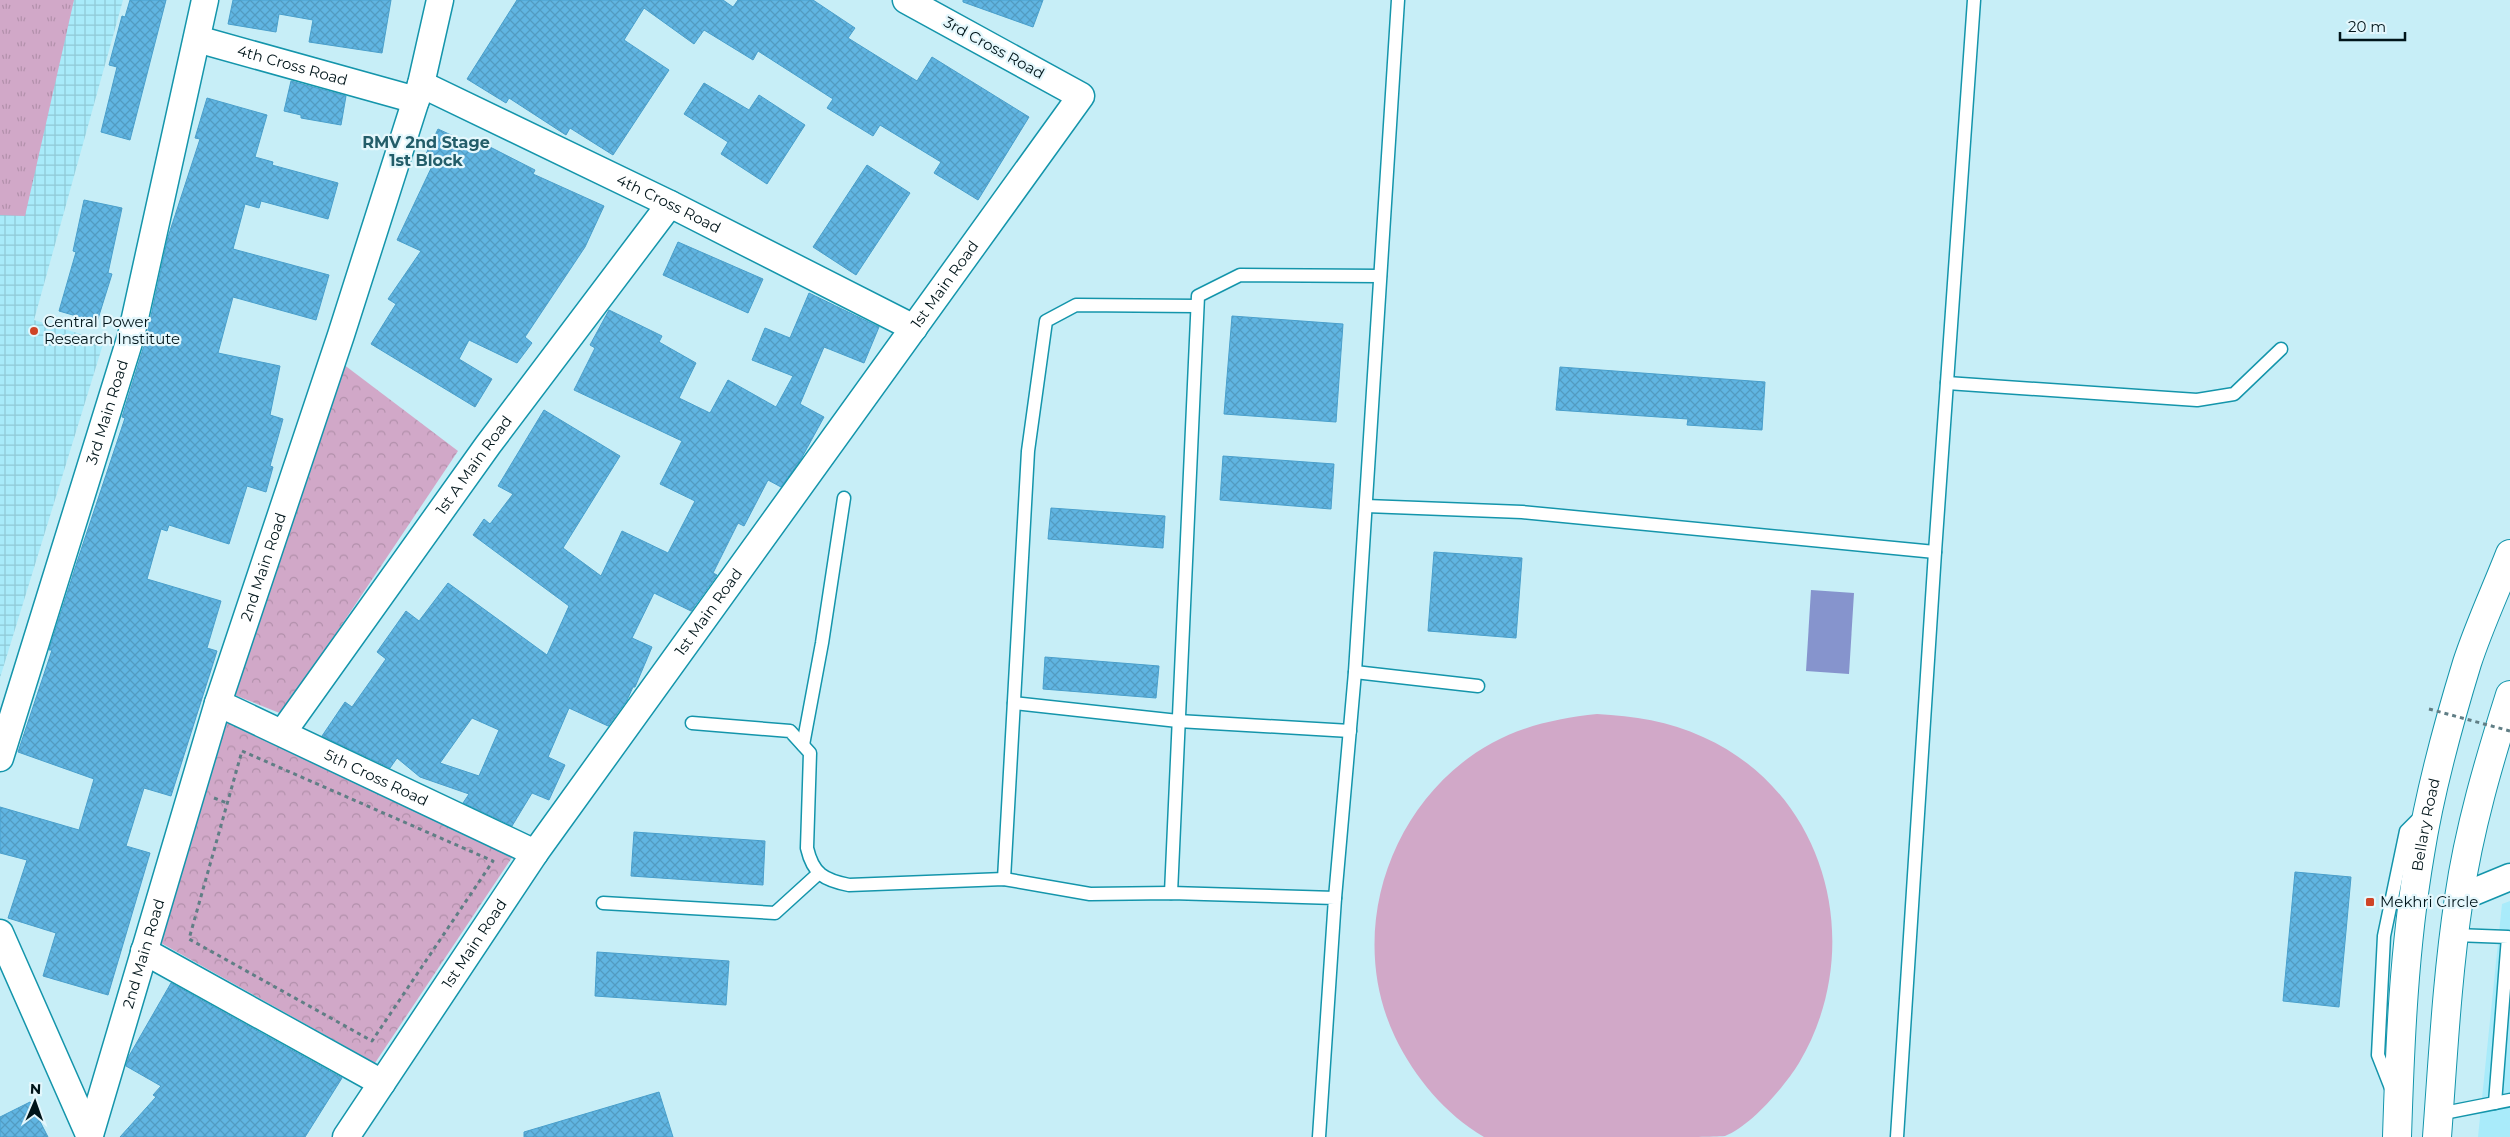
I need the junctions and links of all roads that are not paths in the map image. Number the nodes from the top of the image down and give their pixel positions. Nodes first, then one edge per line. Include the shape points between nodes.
1 (205, 0) edge
2 (440, 0) edge
3 (906, 0) edge
4 (1398, 0) edge
5 (1974, 0) edge
6 (197, 39) junction
7 (419, 92) junction
8 (1081, 96) joint
9 (670, 204) junction
10 (1380, 276) junction
11 (1197, 306) junction
12 (914, 328) junction
13 (2281, 349) dead end
14 (1947, 383) junction
15 (844, 498) dead end
16 (1366, 506) junction
17 (1935, 552) junction
18 (2510, 554) edge
19 (1355, 672) junction
20 (1478, 686) dead end
21 (2510, 695) edge
22 (218, 702) junction
23 (1014, 704) junction
24 (1178, 721) junction
25 (692, 723) dead end
26 (1350, 731) junction
27 (283, 732) junction
28 (803, 745) junction
29 (0, 758) edge
30 (535, 853) junction
31 (820, 873) junction
32 (2510, 876) edge
33 (1004, 879) junction
34 (1171, 893) junction
35 (1335, 898) junction
36 (2459, 898) junction
37 (603, 903) dead end
38 (0, 933) edge
39 (2455, 935) junction
40 (2509, 936) edge
41 (144, 951) junction
42 (382, 1083) junction
43 (2510, 1100) edge
44 (2495, 1103) junction
45 (2438, 1126) edge
46 (90, 1136) edge
47 (346, 1137) edge
48 (1318, 1137) edge
49 (1898, 1137) edge
50 (2397, 1137) edge

1 - 6 street, 3rd Main Road
2 - 7 street, 2nd Main Road
3 - 8 street, 3rd Cross Road
4 - 10 lane
5 - 14 lane
6 - 7 street, 4th Cross Road
6 - 29 street, 3rd Main Road via 131,336
7 - 9 street, 4th Cross Road
7 - 22 street, 2nd Main Road
8 - 12 street, 1st Main Road
9 - 12 street, 4th Cross Road
9 - 27 street, 1st A Main Road via 488,445
10 - 11 lane via 1240,275 1198,296
10 - 16 lane
11 - 23 lane via 1076,305 1046,321 1028,451
11 - 24 lane
12 - 30 street, 1st Main Road
13 - 14 lane via 2234,394 2197,400
14 - 17 lane
15 - 28 lane
16 - 17 lane via 1522,512
16 - 19 lane
17 - 49 lane
18 - 50 highway, Bellary Road via 2468,662 2420,852 2401,1020
19 - 20 lane
19 - 26 lane
21 - 36 highway via 2479,803
22 - 27 street, 5th Cross Road
22 - 41 street, 2nd Main Road
23 - 24 lane
23 - 33 lane
24 - 26 lane
24 - 34 lane
25 - 28 lane via 790,732
26 - 35 lane
27 - 30 street, 5th Cross Road
28 - 31 lane via 810,753 807,848 810,863
30 - 42 street, 1st Main Road
31 - 33 lane via 827,881 849,885
31 - 37 lane via 775,913
32 - 36 street
33 - 34 lane via 1090,894
34 - 35 lane
35 - 48 lane
36 - 39 highway
38 - 46 street
39 - 40 lane
39 - 45 highway
40 - 44 lane
41 - 42 street
41 - 46 street, 2nd Main Road
42 - 47 street, 1st Main Road
43 - 44 lane
44 - 45 lane

